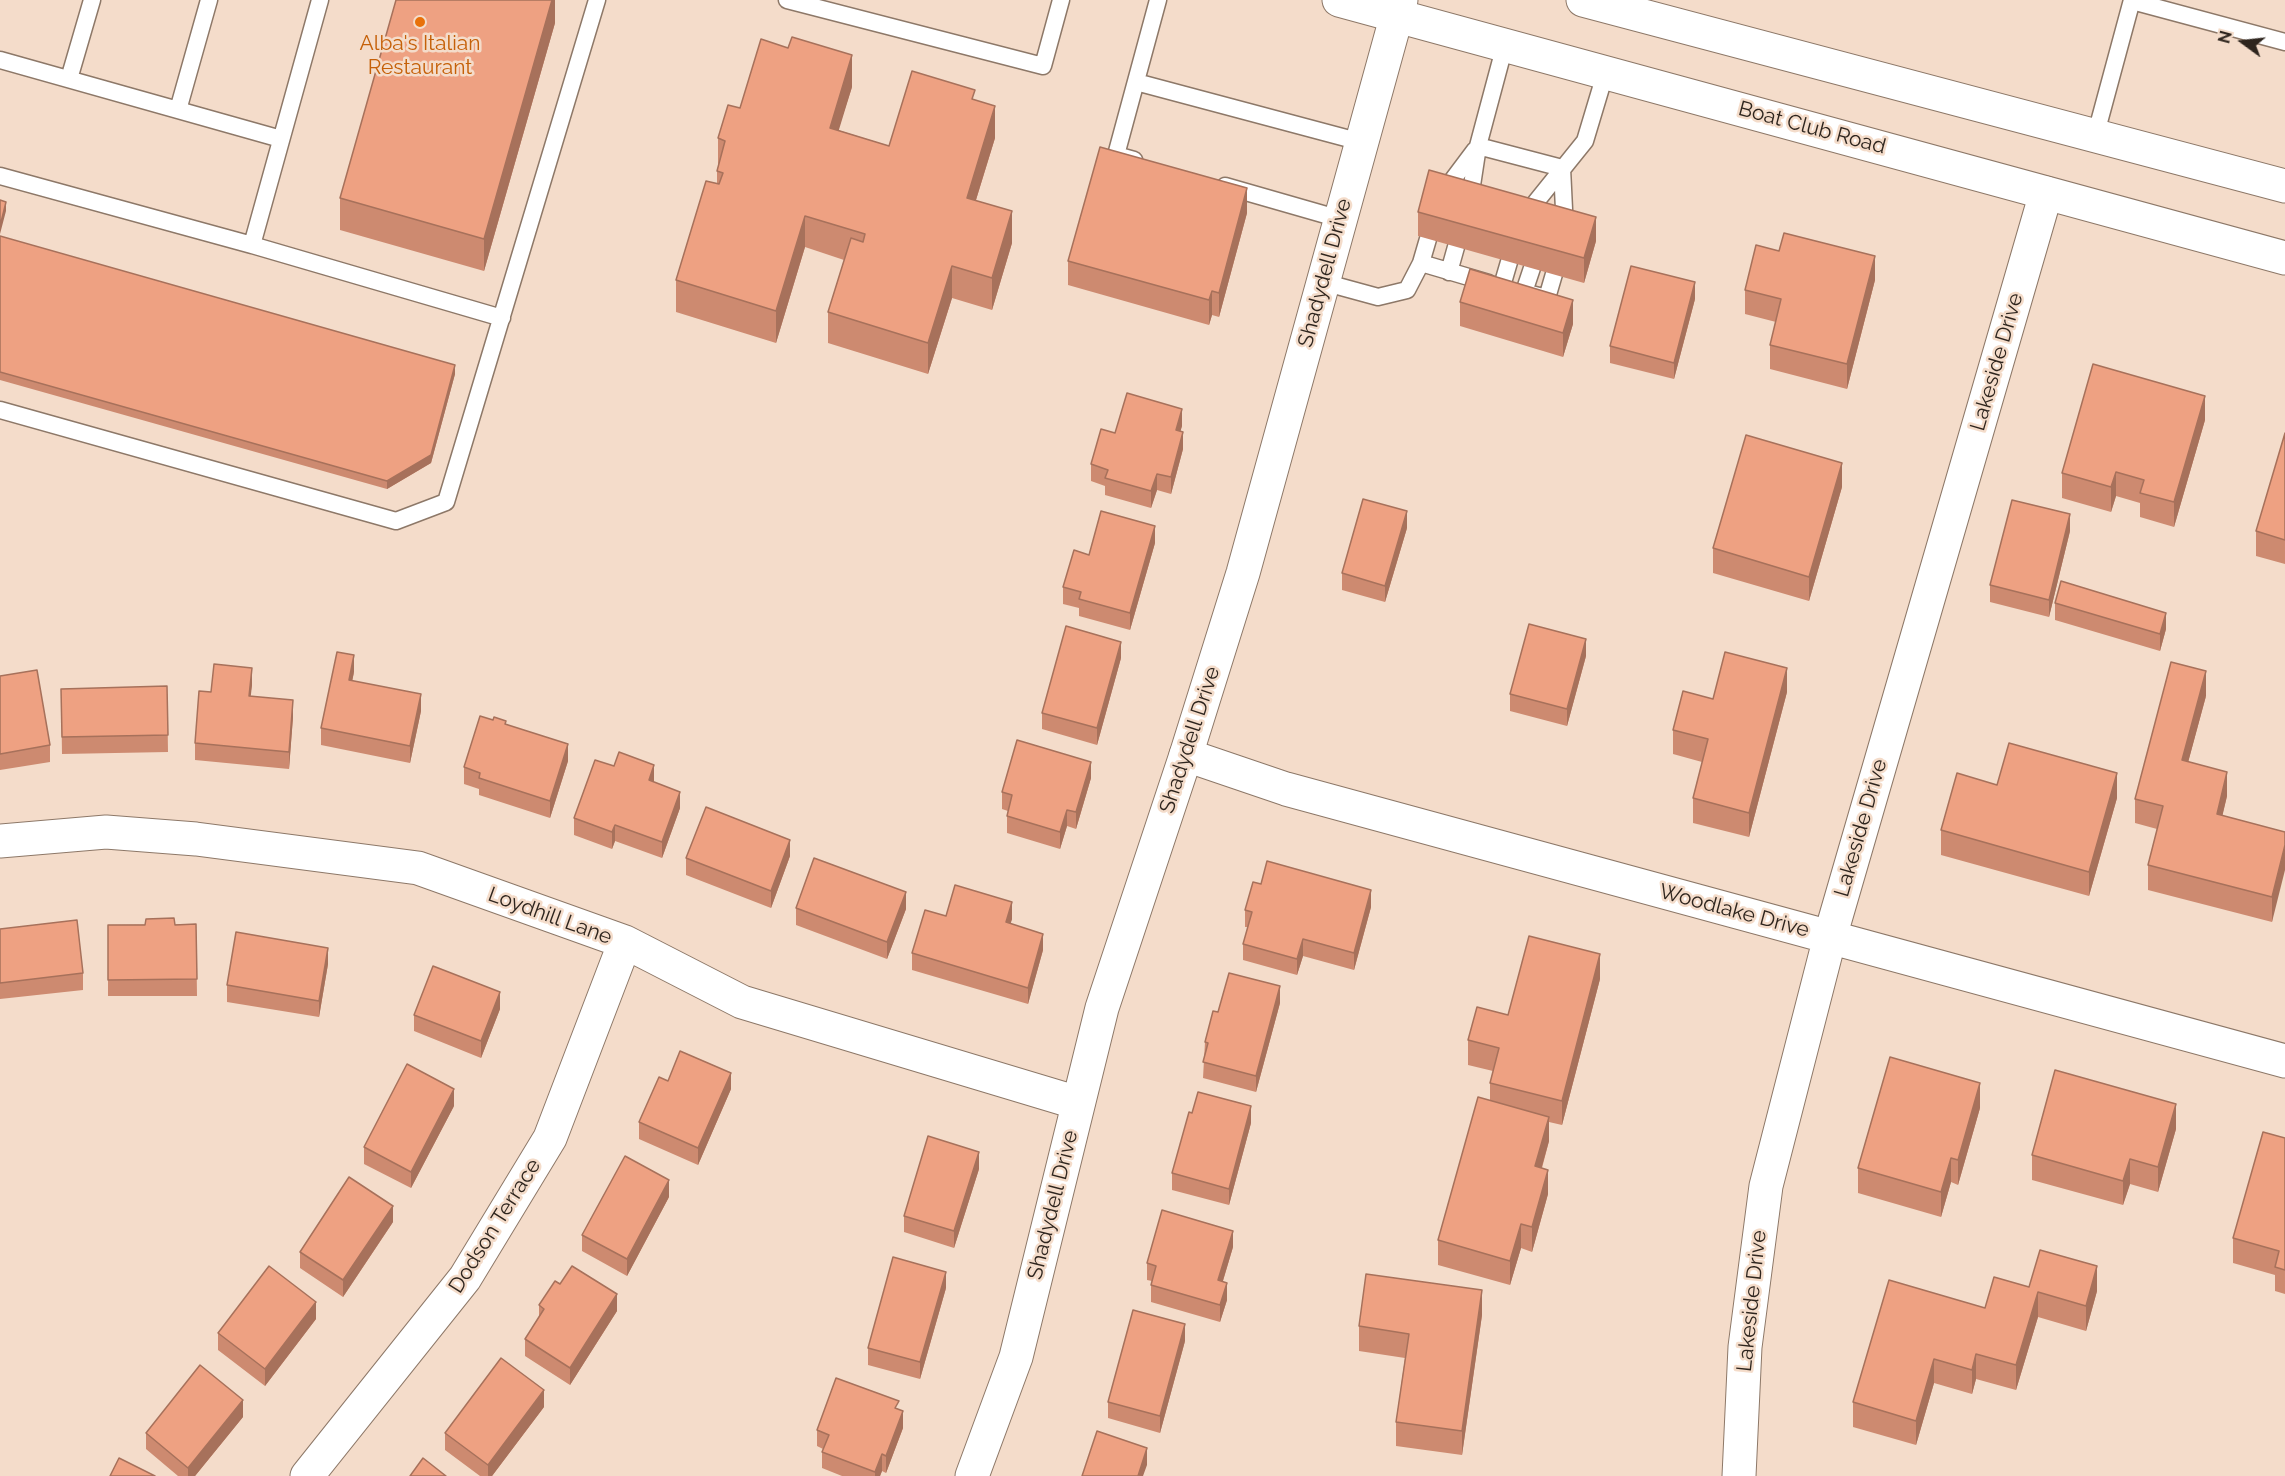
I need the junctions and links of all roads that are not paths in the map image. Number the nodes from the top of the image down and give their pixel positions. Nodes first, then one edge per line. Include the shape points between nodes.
1 (92, 0) edge
2 (209, 0) edge
3 (320, 0) edge
4 (597, 0) edge
5 (787, 0) edge
6 (1061, 0) edge
7 (1158, 0) edge
8 (1339, 0) edge
9 (1583, 0) edge
10 (2132, 0) edge
11 (1630, 6) edge
12 (1398, 8) edge
13 (2285, 42) edge
14 (1505, 45) junction
15 (0, 60) edge
16 (1606, 71) junction
17 (69, 79) junction
18 (1136, 82) junction
19 (178, 110) junction
20 (2095, 137) junction
21 (282, 139) junction
22 (1361, 142) junction
23 (1478, 146) junction
24 (1149, 164) edge
25 (1562, 168) junction
26 (0, 176) edge
27 (1214, 183) edge
28 (2285, 186) edge
29 (2046, 193) junction
30 (1440, 198) edge
31 (1468, 206) edge
32 (1546, 217) edge
33 (1340, 219) junction
34 (1521, 221) edge
35 (1565, 233) edge
36 (1428, 239) edge
37 (252, 246) junction
38 (1456, 247) edge
39 (2285, 258) edge
40 (1509, 262) edge
41 (1420, 263) junction
42 (1532, 268) edge
43 (1449, 272) junction
44 (1554, 274) edge
45 (1323, 282) junction
46 (1502, 286) junction
47 (1524, 292) junction
48 (502, 318) junction
49 (0, 410) edge
50 (1186, 755) junction
51 (0, 841) edge
52 (1830, 937) junction
53 (625, 942) junction
54 (2285, 1061) edge
55 (1078, 1103) junction
56 (307, 1476) edge
57 (972, 1476) edge
58 (1739, 1476) edge

1 - 17 lane
2 - 19 lane
3 - 21 lane
4 - 48 lane
5 - 6 lane via 1044,66
7 - 18 lane
8 - 12 street, Boat Club Road
9 - 11 street
10 - 13 lane
10 - 20 lane
11 - 20 street
12 - 14 street, Boat Club Road
12 - 22 street, Shadydell Drive
14 - 16 street, Boat Club Road
14 - 23 lane
15 - 17 lane
16 - 25 lane via 1585,141
16 - 29 street, Boat Club Road
17 - 19 lane
18 - 22 lane
18 - 24 lane via 1116,155
19 - 21 lane
20 - 28 street
21 - 37 lane
22 - 33 street, Shadydell Drive
23 - 25 lane
23 - 30 lane
23 - 31 lane
25 - 32 lane
25 - 34 lane
25 - 35 lane
26 - 37 lane
27 - 33 lane
29 - 39 street, Boat Club Road
29 - 52 street, Lakeside Drive
33 - 45 street, Shadydell Drive
36 - 41 lane
37 - 48 lane
38 - 43 lane
40 - 46 lane
41 - 43 lane
41 - 45 lane via 1407,290 1378,297
42 - 47 lane
43 - 46 lane
44 - 47 lane via 1546,298
45 - 50 street, Shadydell Drive via 1243,573
46 - 47 lane
48 - 49 lane via 446,502 396,521
50 - 52 street, Woodlake Drive via 1286,789
50 - 55 street, Shadydell Drive via 1102,1008
51 - 53 street, Loydhill Lane via 106,832 196,839 418,868
52 - 54 street, Woodlake Drive
52 - 58 street, Lakeside Drive via 1766,1186 1745,1347
53 - 55 street, Loydhill Lane via 742,1002
53 - 56 street, Dodson Terrace via 550,1138 465,1278
55 - 57 street, Shadydell Drive via 1016,1358

